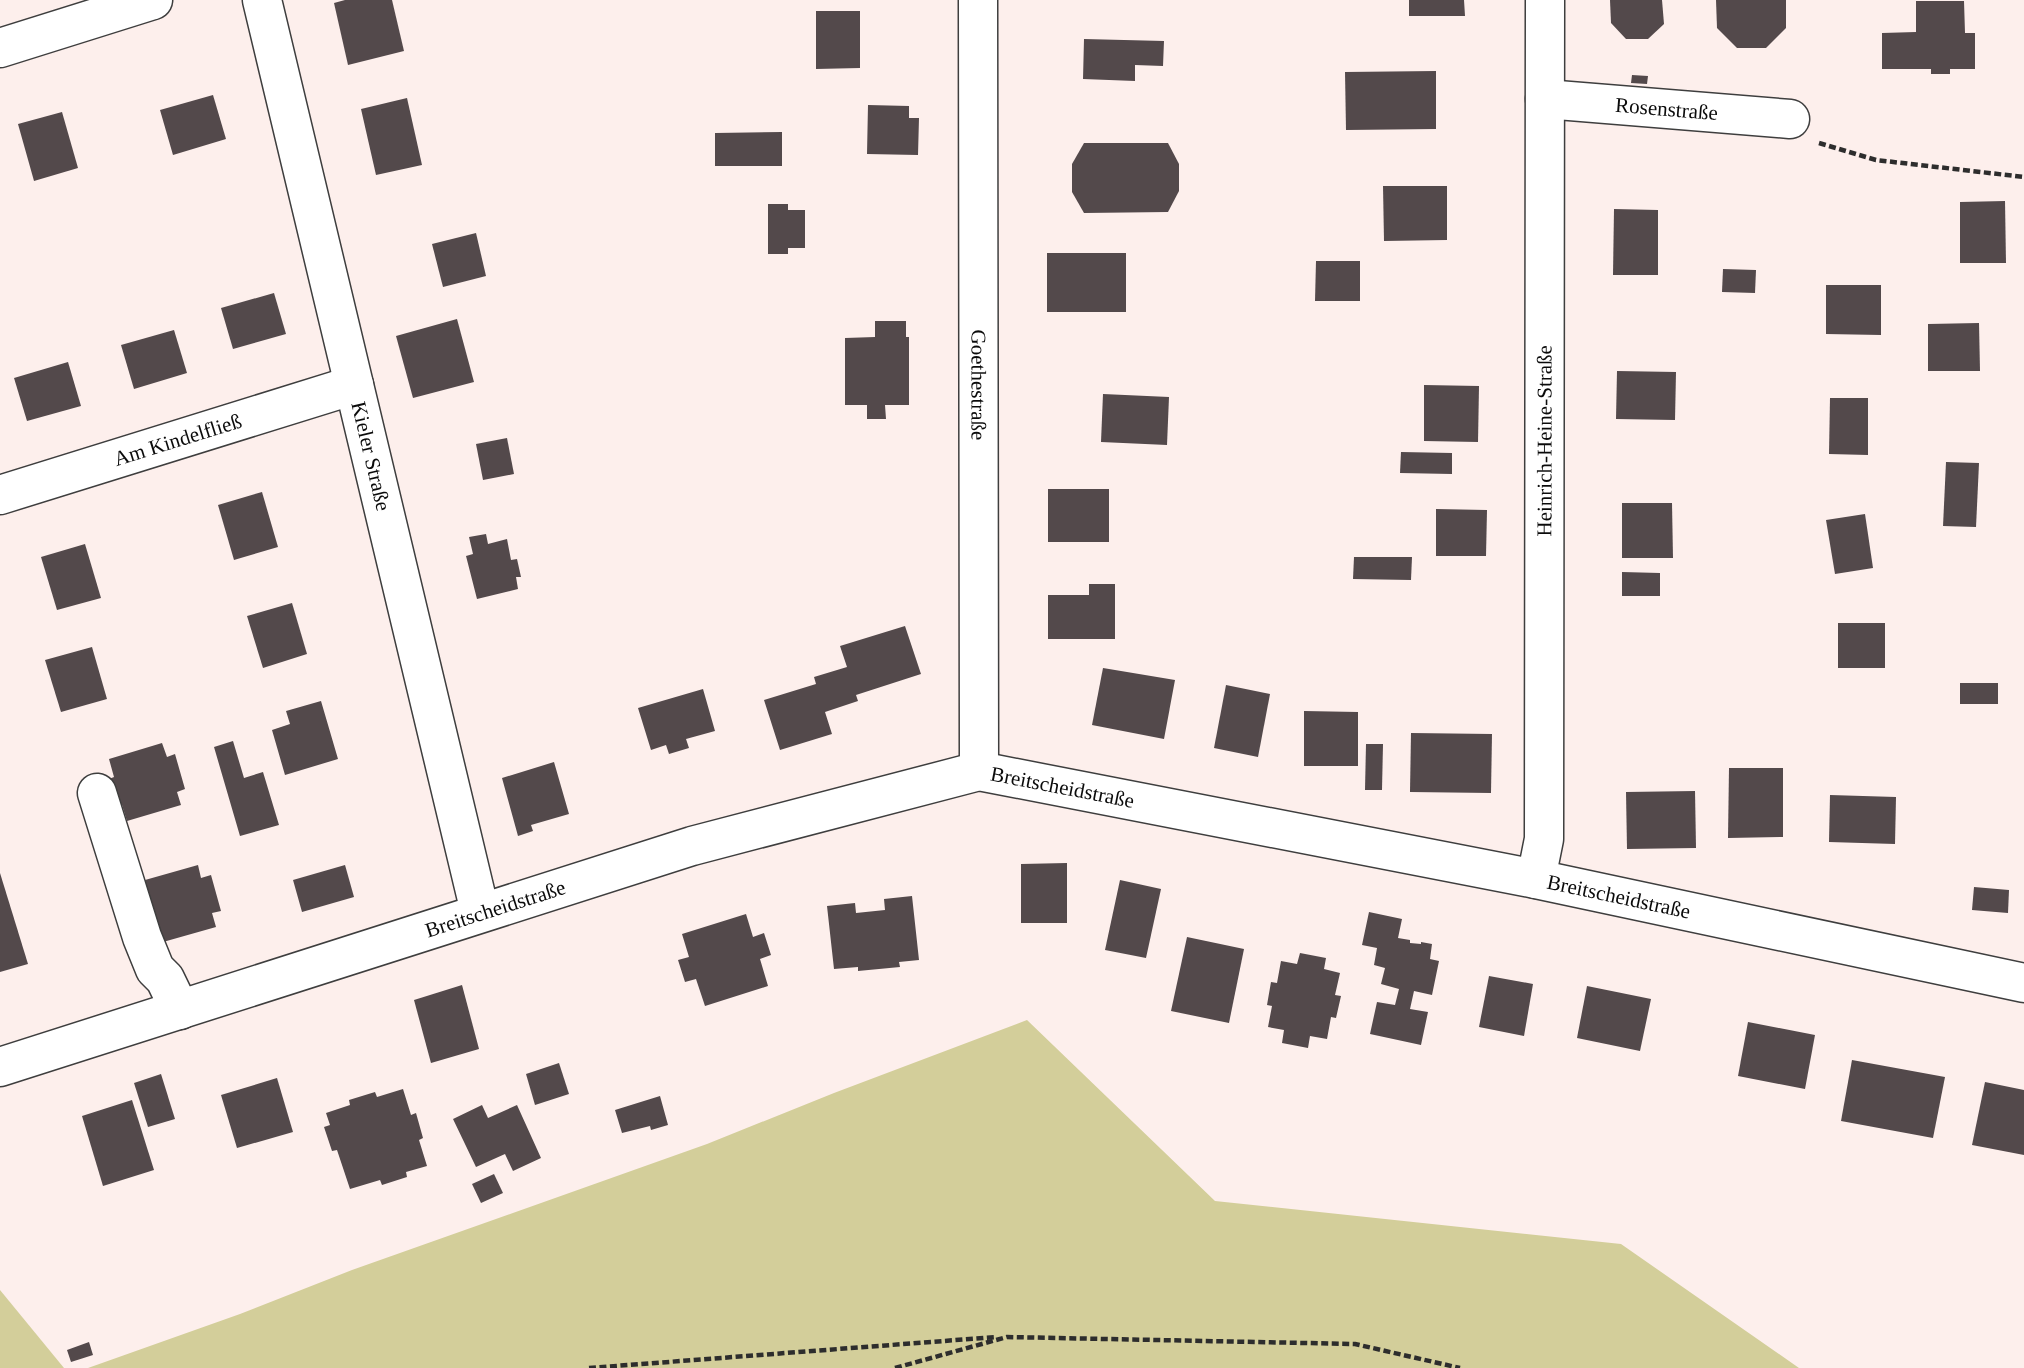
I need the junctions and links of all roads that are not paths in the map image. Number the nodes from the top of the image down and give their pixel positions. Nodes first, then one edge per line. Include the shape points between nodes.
1 (153, 0) edge
2 (262, 0) edge
3 (978, 0) edge
4 (1545, 0) edge
5 (0, 48) edge
6 (1545, 99) junction
7 (1790, 119) road end
8 (354, 385) junction
9 (0, 495) edge
10 (979, 771) junction
11 (97, 793) dead end
12 (1536, 879) junction
13 (480, 912) junction
14 (2024, 983) edge
15 (180, 1010) junction
16 (0, 1067) edge

1 - 5 street
2 - 8 street, Kieler Straße
3 - 10 street, Goethestraße
4 - 6 street, Heinrich-Heine-Straße
6 - 7 street, Rosenstraße
6 - 12 street, Heinrich-Heine-Straße via 1544,839
8 - 9 street, Am Kindelfließ
8 - 13 street, Kieler Straße
10 - 12 street, Breitscheidstraße
10 - 13 street, Breitscheidstraße via 692,846
11 - 15 street via 142,937
12 - 14 street, Breitscheidstraße
13 - 15 street, Breitscheidstraße
15 - 16 street, Breitscheidstraße

